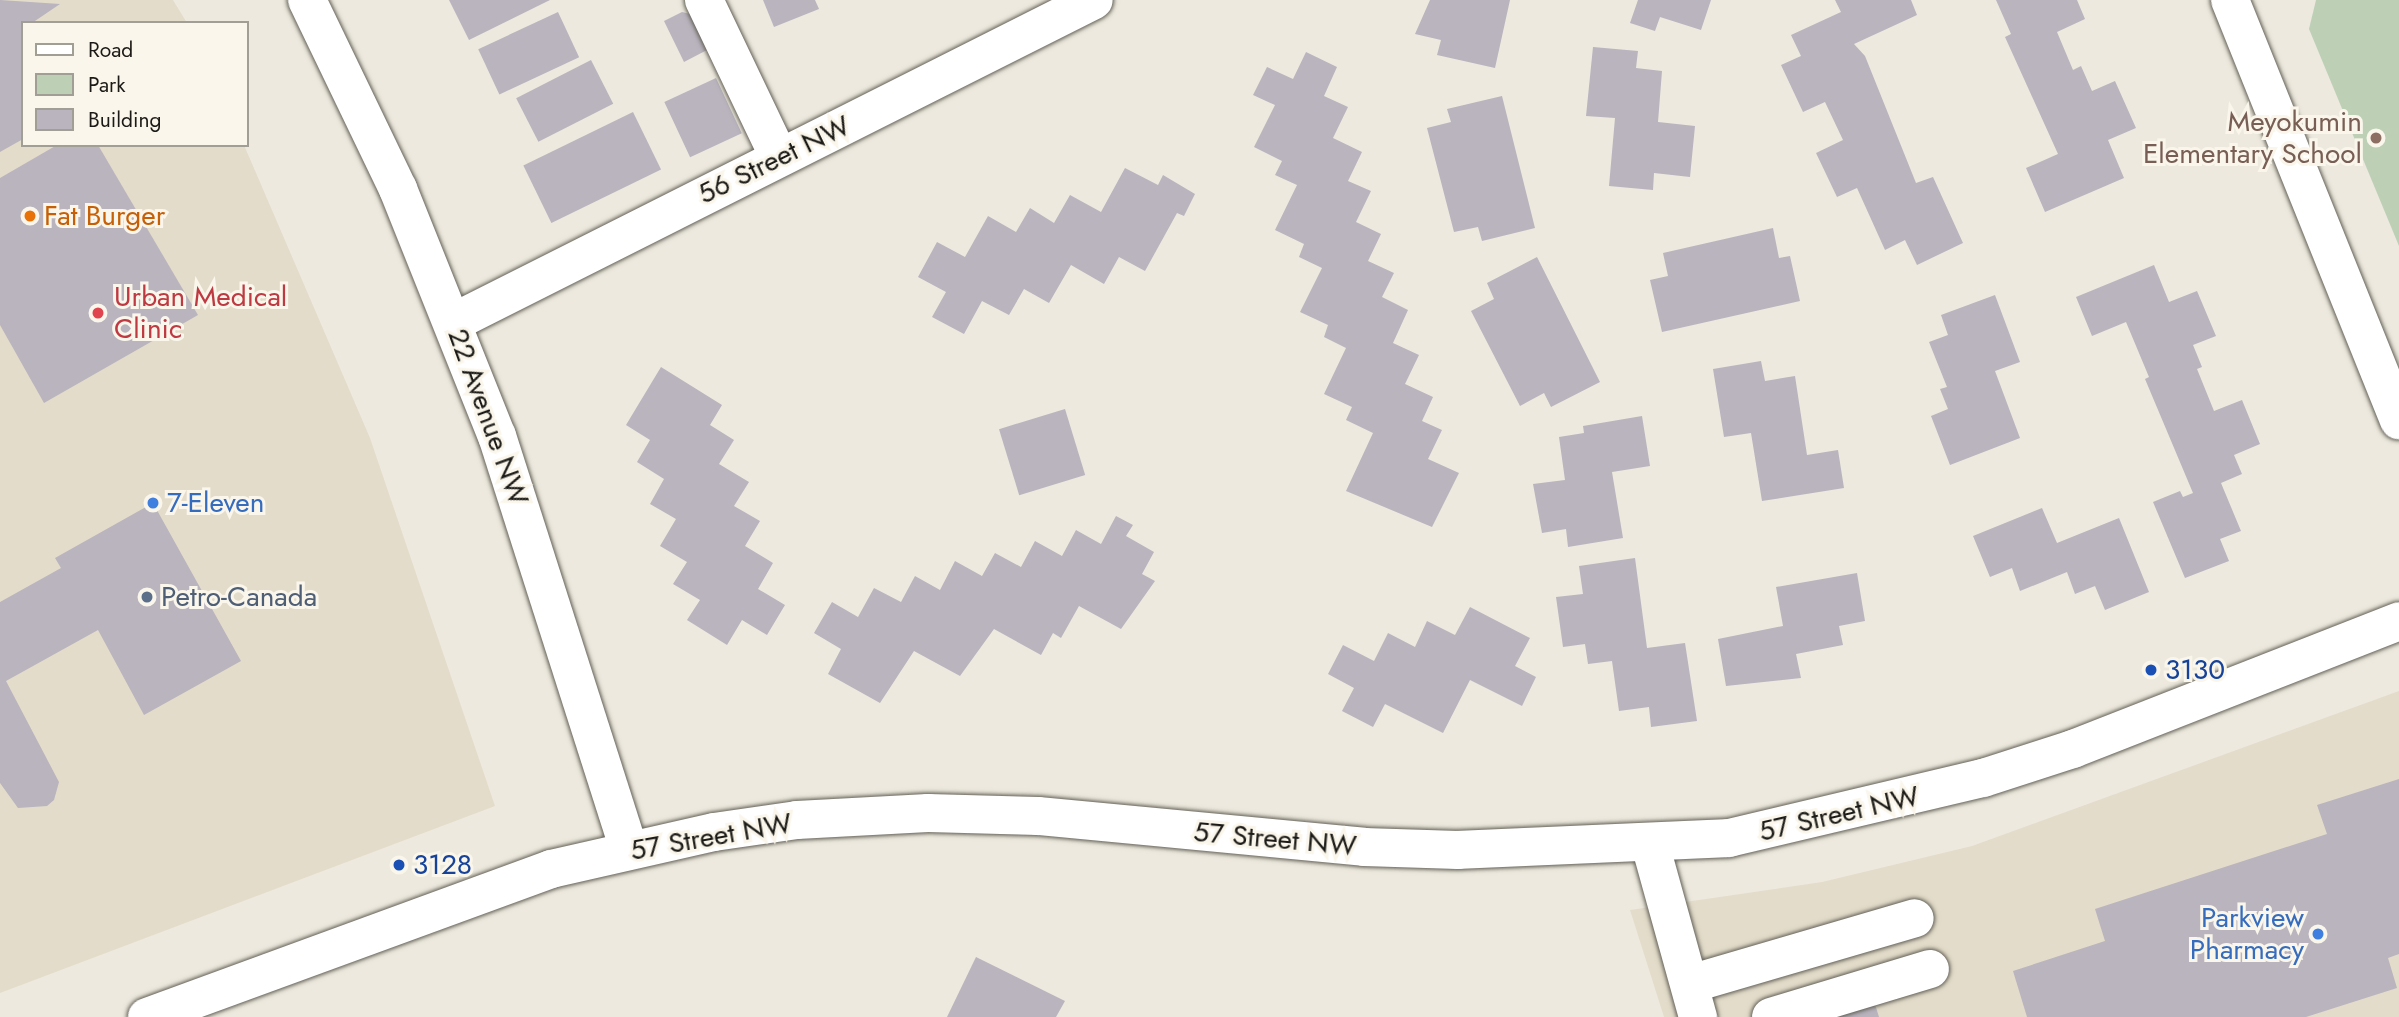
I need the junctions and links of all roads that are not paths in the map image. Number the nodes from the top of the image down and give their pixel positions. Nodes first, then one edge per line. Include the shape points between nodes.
1 (307, 0) edge
2 (704, 0) edge
3 (1094, 0) edge
4 (2230, 0) edge
5 (779, 158) junction
6 (454, 322) junction
7 (2399, 420) edge
8 (2399, 621) edge
9 (1650, 844) junction
10 (629, 850) junction
11 (1915, 918) dead end
12 (1930, 969) dead end
13 (1694, 1000) edge
14 (147, 1017) edge
15 (1771, 1017) edge

1 - 6 street, 22 Avenue NW
2 - 5 street
3 - 5 street, 56 Street NW
4 - 7 street
5 - 6 street, 56 Street NW
6 - 10 street, 22 Avenue NW via 534,545
8 - 9 street, 57 Street NW via 2073,749 1983,778 1808,824
9 - 10 street, 57 Street NW via 1364,847 1038,816 928,813 797,820
9 - 13 street
10 - 14 street, 57 Street NW via 468,896
11 - 13 street
12 - 15 street

